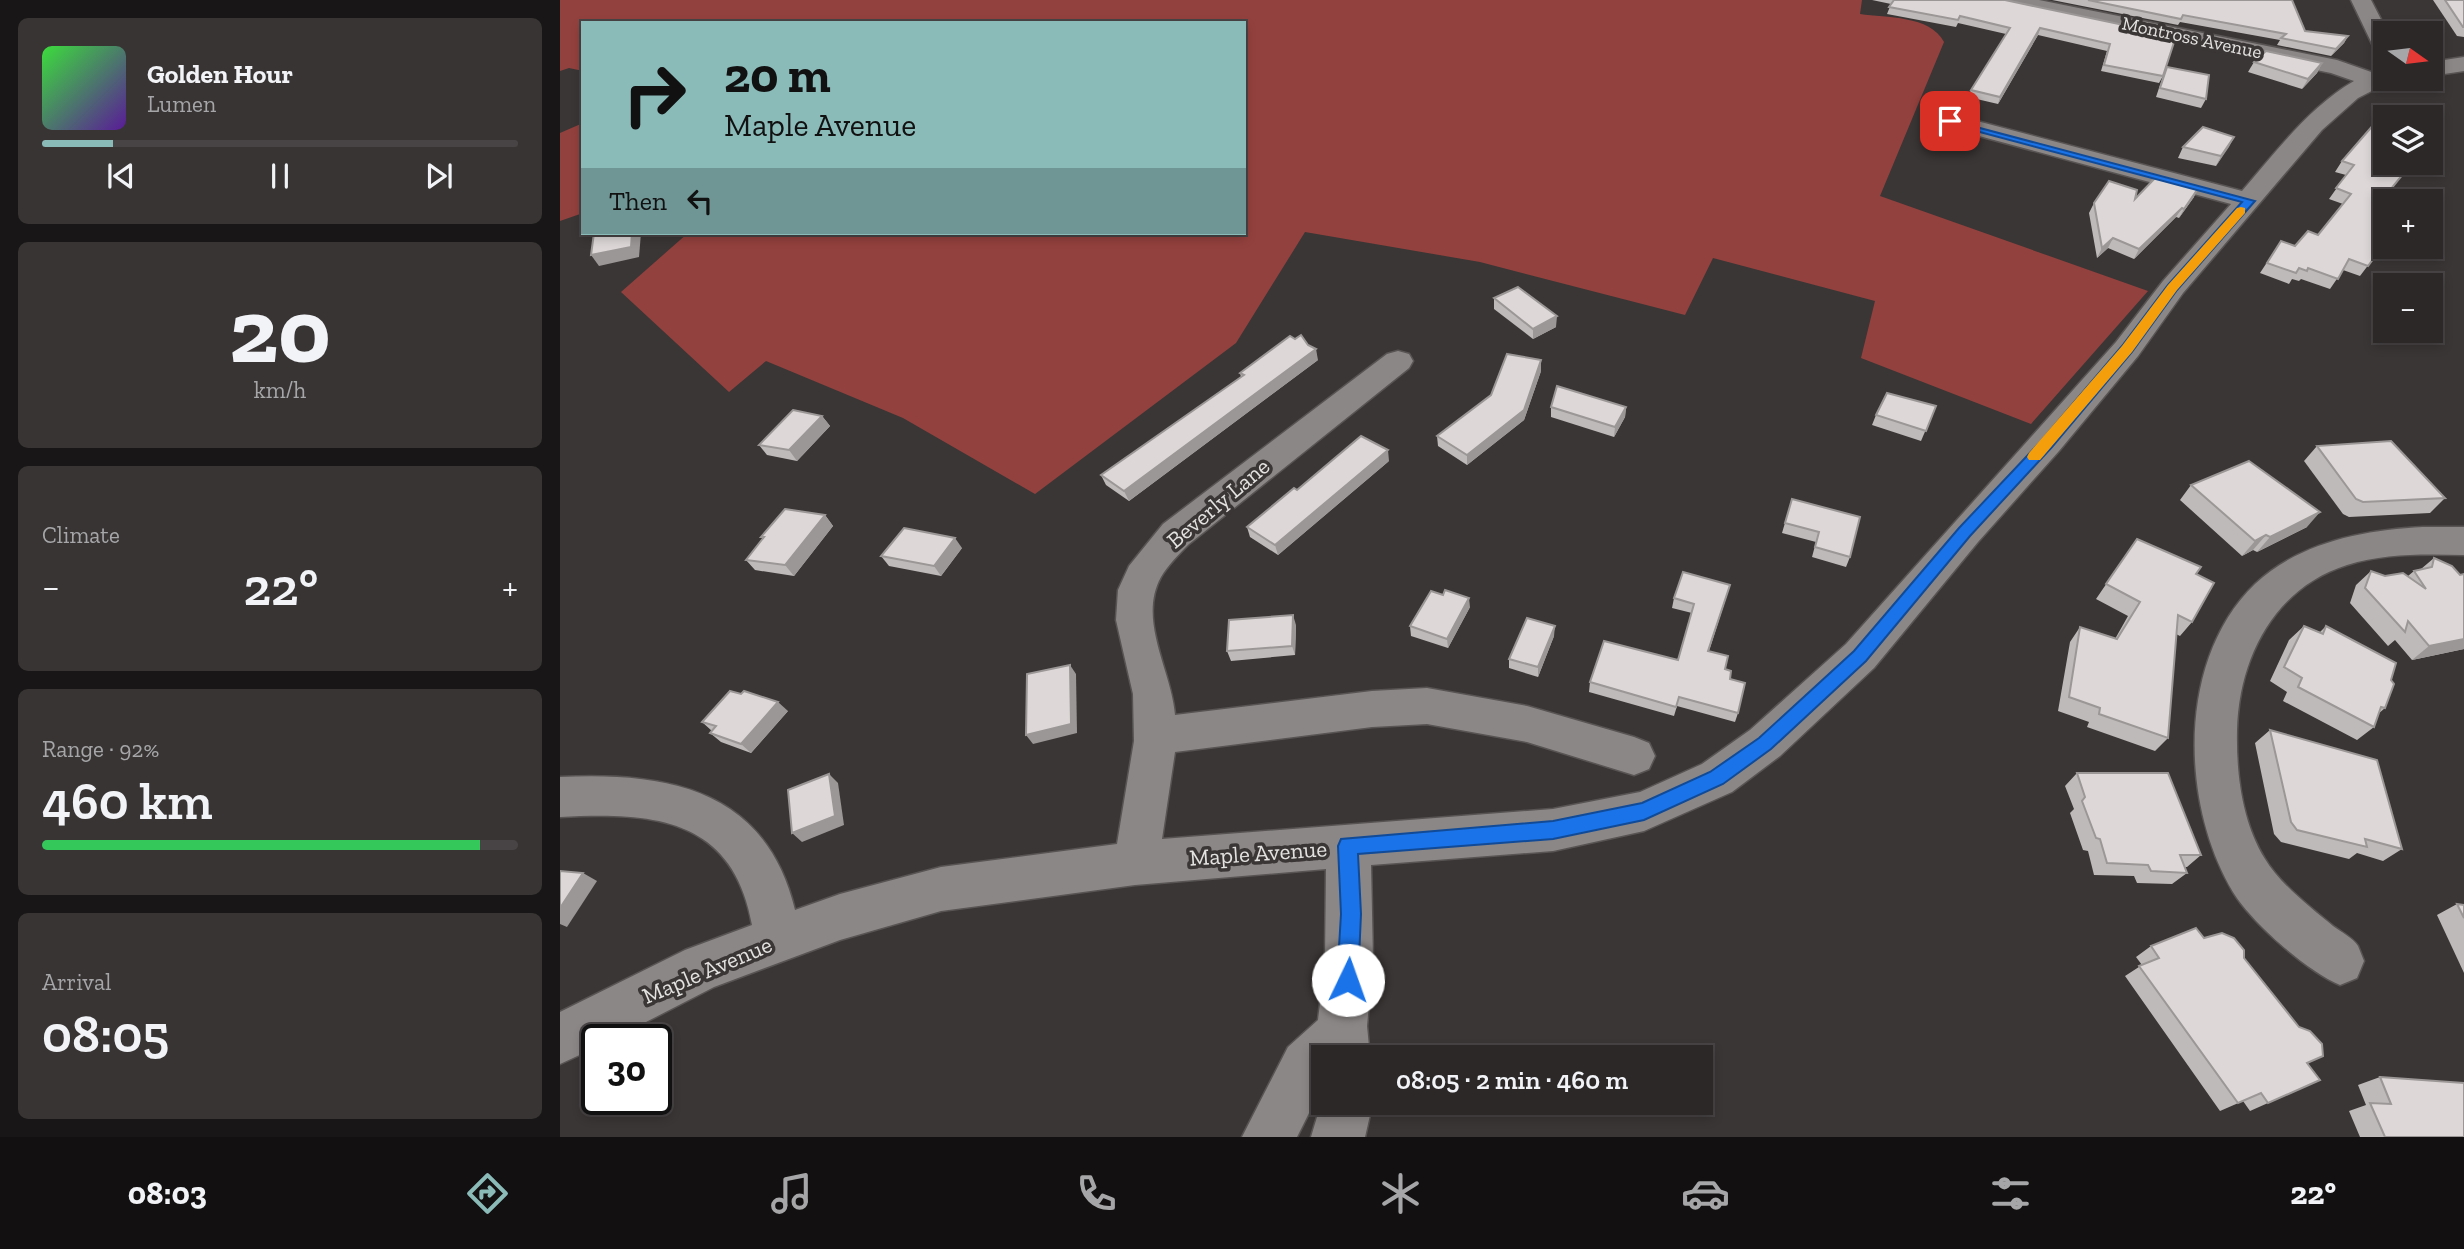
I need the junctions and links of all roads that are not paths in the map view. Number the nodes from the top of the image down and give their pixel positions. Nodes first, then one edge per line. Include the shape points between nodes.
1 (2009, 0) edge
2 (2361, 0) edge
3 (2373, 41) edge
4 (2464, 64) edge
5 (2443, 67) edge
6 (2373, 68) edge
7 (2373, 74) edge
8 (1950, 121) dead end
9 (2250, 201) junction
10 (1398, 361) dead end
11 (2464, 541) edge
12 (1154, 737) junction
13 (1634, 756) dead end
14 (560, 797) edge
15 (1348, 846) junction
16 (1135, 863) junction
17 (778, 939) junction
18 (2340, 961) dead end
19 (560, 1039) edge
20 (1343, 1045) edge
21 (1311, 1062) edge
22 (1344, 1115) edge
23 (1269, 1137) edge
24 (1338, 1137) edge

1 - 6 street, Montross Avenue via 2337,67
2 - 3 street
4 - 5 street
7 - 9 street, Maple Avenue via 2314,125
8 - 9 street
9 - 15 street, Maple Avenue via 1860,656 1765,743 1717,778 1644,811 1553,830
10 - 12 street, Beverly Lane via 1215,501 1154,558 1138,585 1133,611 1154,697
11 - 18 street via 2366,547 2302,570 2272,591 2252,618 2235,645 2220,685 2215,770 2223,817 2248,876 2296,929
12 - 13 street via 1427,706 1527,724
12 - 16 street, Beverly Lane via 1155,764
14 - 17 street via 640,798 682,807 715,821 735,840 766,887
15 - 16 street, Maple Avenue
15 - 20 street via 1351,914
16 - 17 street, Maple Avenue via 941,889
17 - 19 street, Maple Avenue via 702,967
21 - 23 street
22 - 24 street

